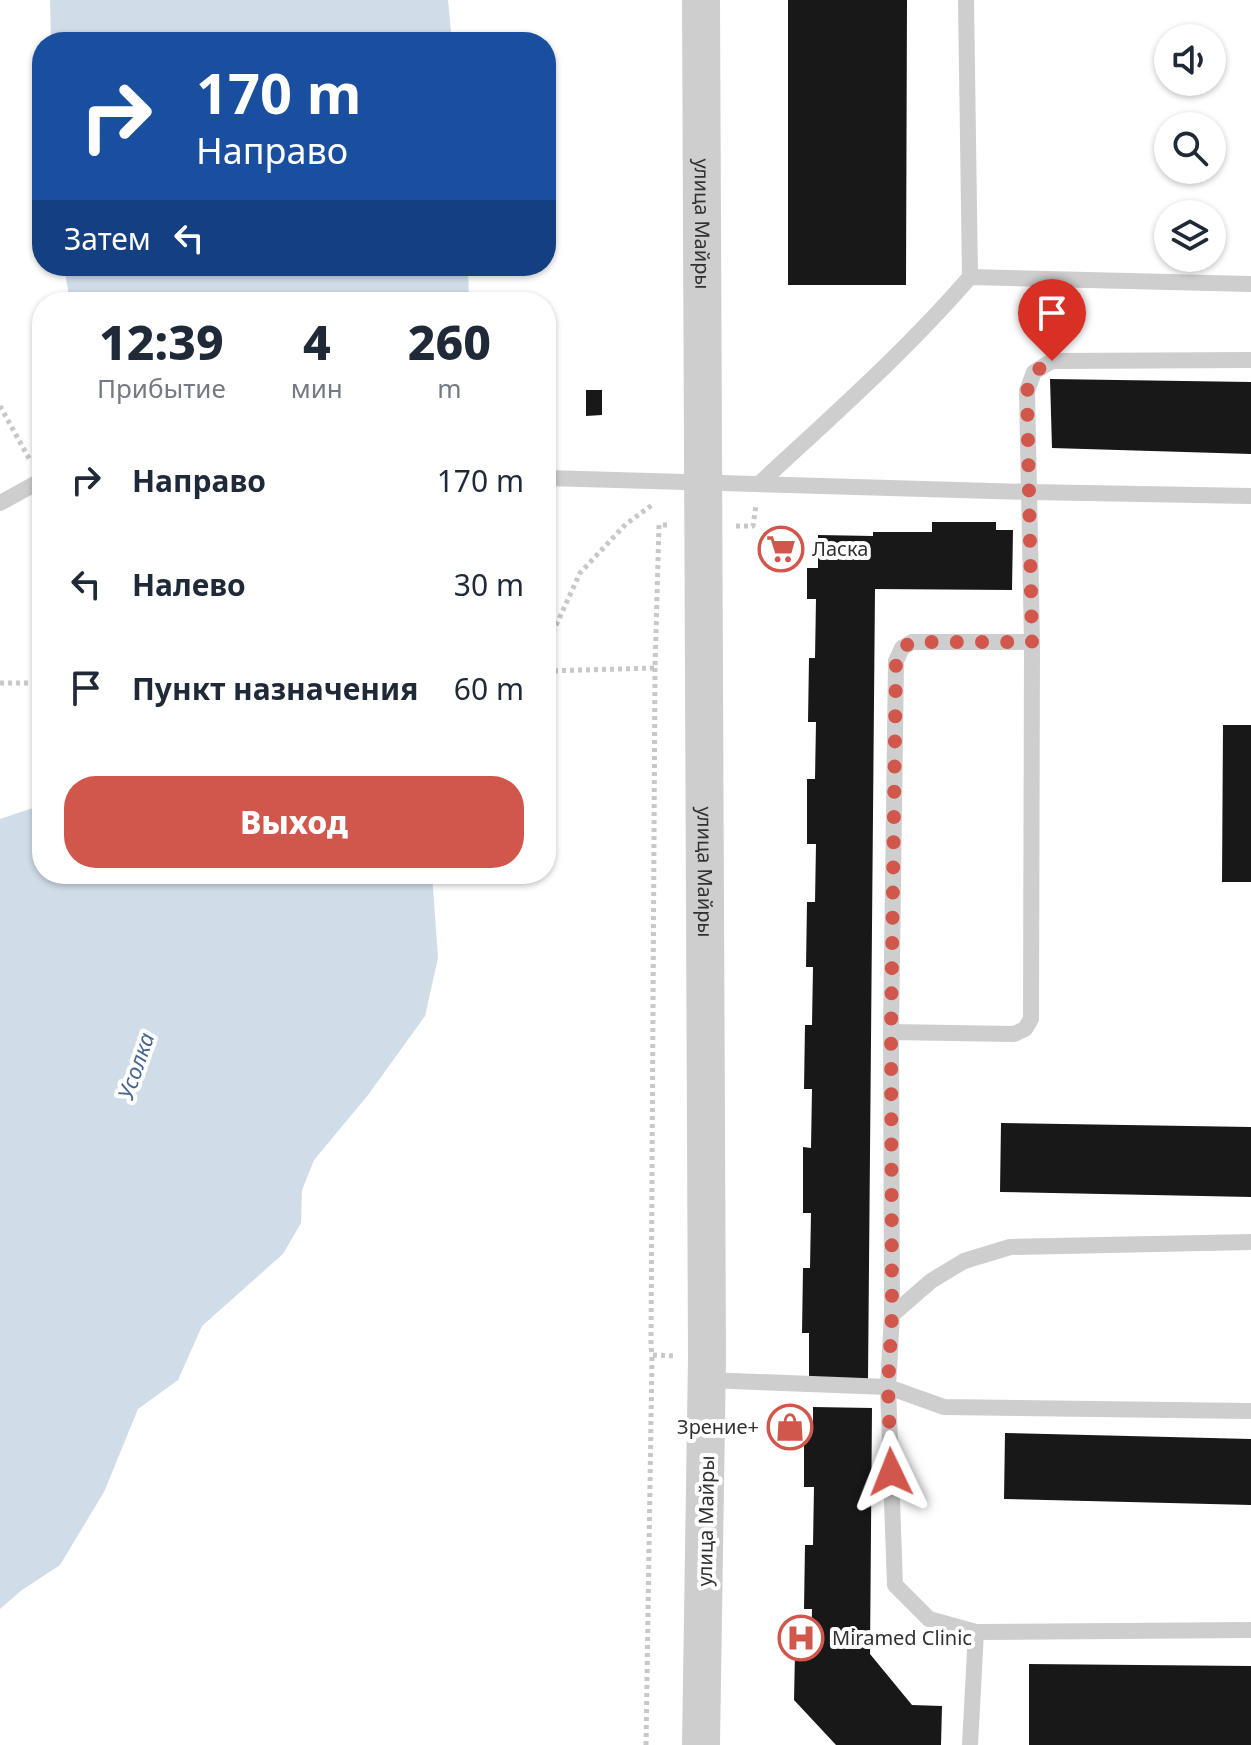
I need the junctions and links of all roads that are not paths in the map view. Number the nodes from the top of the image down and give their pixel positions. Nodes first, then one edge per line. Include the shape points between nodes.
1 (701, 0) edge
2 (966, 0) edge
3 (970, 277) junction
4 (1251, 284) edge
5 (1251, 360) edge
6 (556, 478) edge
7 (702, 481) junction
8 (759, 484) junction
9 (32, 485) edge
10 (1030, 492) junction
11 (1251, 496) edge
12 (0, 503) edge
13 (1032, 642) junction
14 (891, 1032) junction
15 (1251, 1242) edge
16 (892, 1315) junction
17 (707, 1368) junction
18 (888, 1387) junction
19 (1251, 1411) edge
20 (1251, 1630) edge
21 (976, 1632) junction
22 (701, 1745) edge
23 (970, 1745) edge

1 - 7 street, улица Майры
2 - 3 lane
3 - 4 lane
3 - 8 lane via 871,380
5 - 10 lane via 1052,361 1034,372 1027,391
6 - 7 lane
7 - 8 lane
7 - 17 street, улица Майры
8 - 10 lane
9 - 12 lane
10 - 11 lane
10 - 13 lane
13 - 14 lane via 912,642 896,661
13 - 14 lane via 1031,1019 1014,1034
14 - 16 lane
15 - 16 lane via 1010,1247 964,1261
16 - 18 lane
17 - 18 lane
17 - 22 street, улица Майры
18 - 19 lane via 944,1407
18 - 21 lane via 895,1585 929,1619
20 - 21 lane
21 - 23 lane

